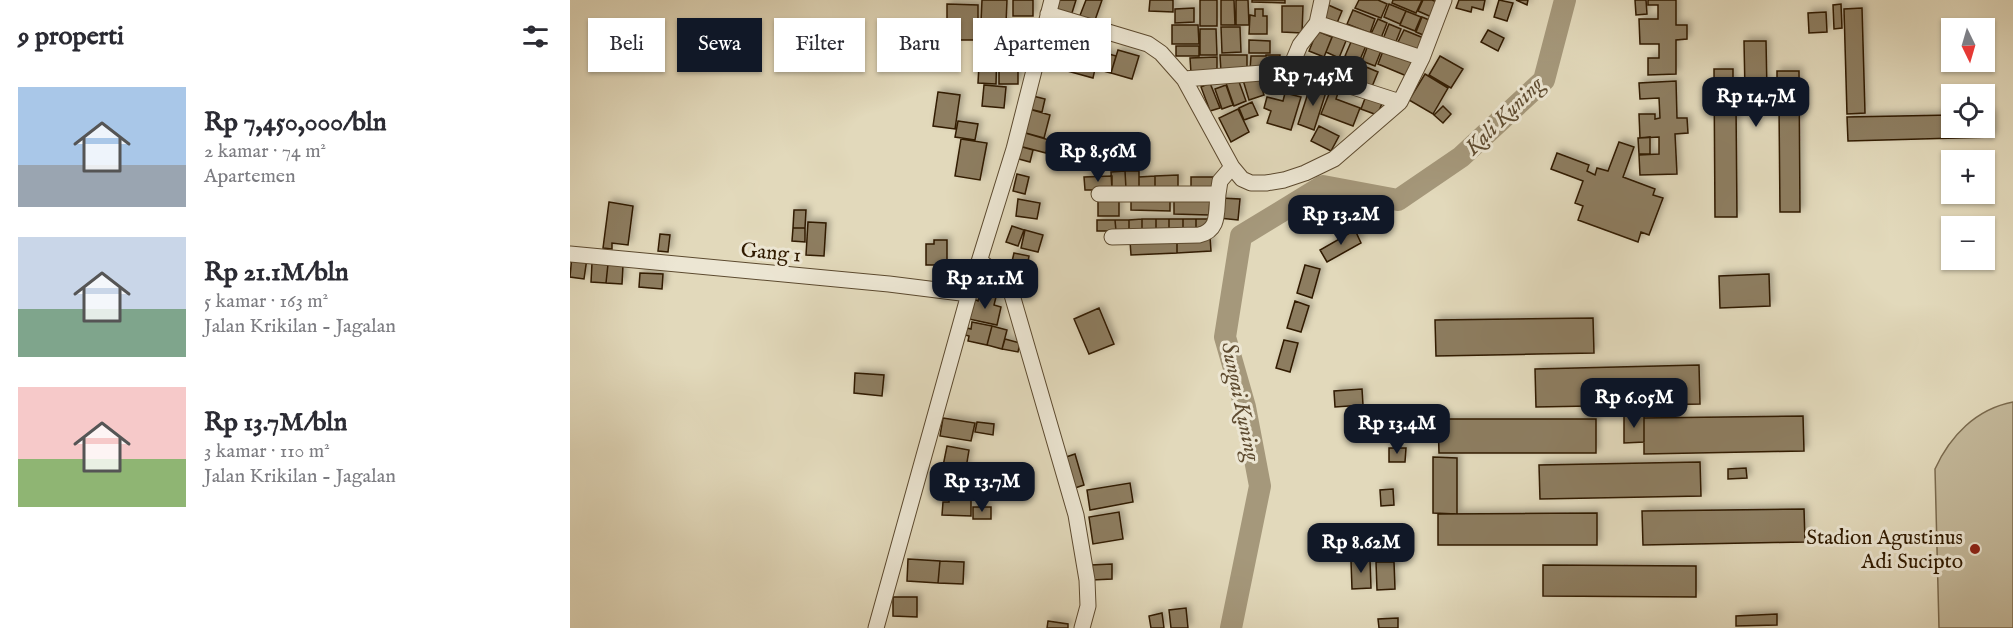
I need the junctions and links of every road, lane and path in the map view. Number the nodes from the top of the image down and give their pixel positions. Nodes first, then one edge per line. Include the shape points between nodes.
1 (1323, 0) edge
2 (1444, 0) edge
3 (1050, 7) edge
4 (1317, 23) junction
5 (1422, 58) junction
6 (1289, 71) junction
7 (1184, 79) junction
8 (1400, 102) junction
9 (1232, 167) junction
10 (1099, 194) dead end
11 (1218, 194) junction
12 (1112, 237) dead end
13 (570, 254) edge
14 (980, 261) junction
15 (969, 294) junction
16 (876, 628) edge
17 (1082, 628) edge

1 - 4 street
2 - 5 street
3 - 7 street via 1148,44
3 - 14 street via 1014,149
4 - 5 street
4 - 6 street via 1300,45
5 - 8 street
6 - 7 street
6 - 8 street via 1322,77
7 - 9 street
8 - 9 street via 1334,159 1305,173 1284,180 1251,183
9 - 11 street via 1220,181
10 - 11 street
11 - 12 street via 1214,224 1208,233
13 - 15 street, Gang 1
14 - 15 street
14 - 17 street via 1010,288 1076,515 1089,606
15 - 16 street

